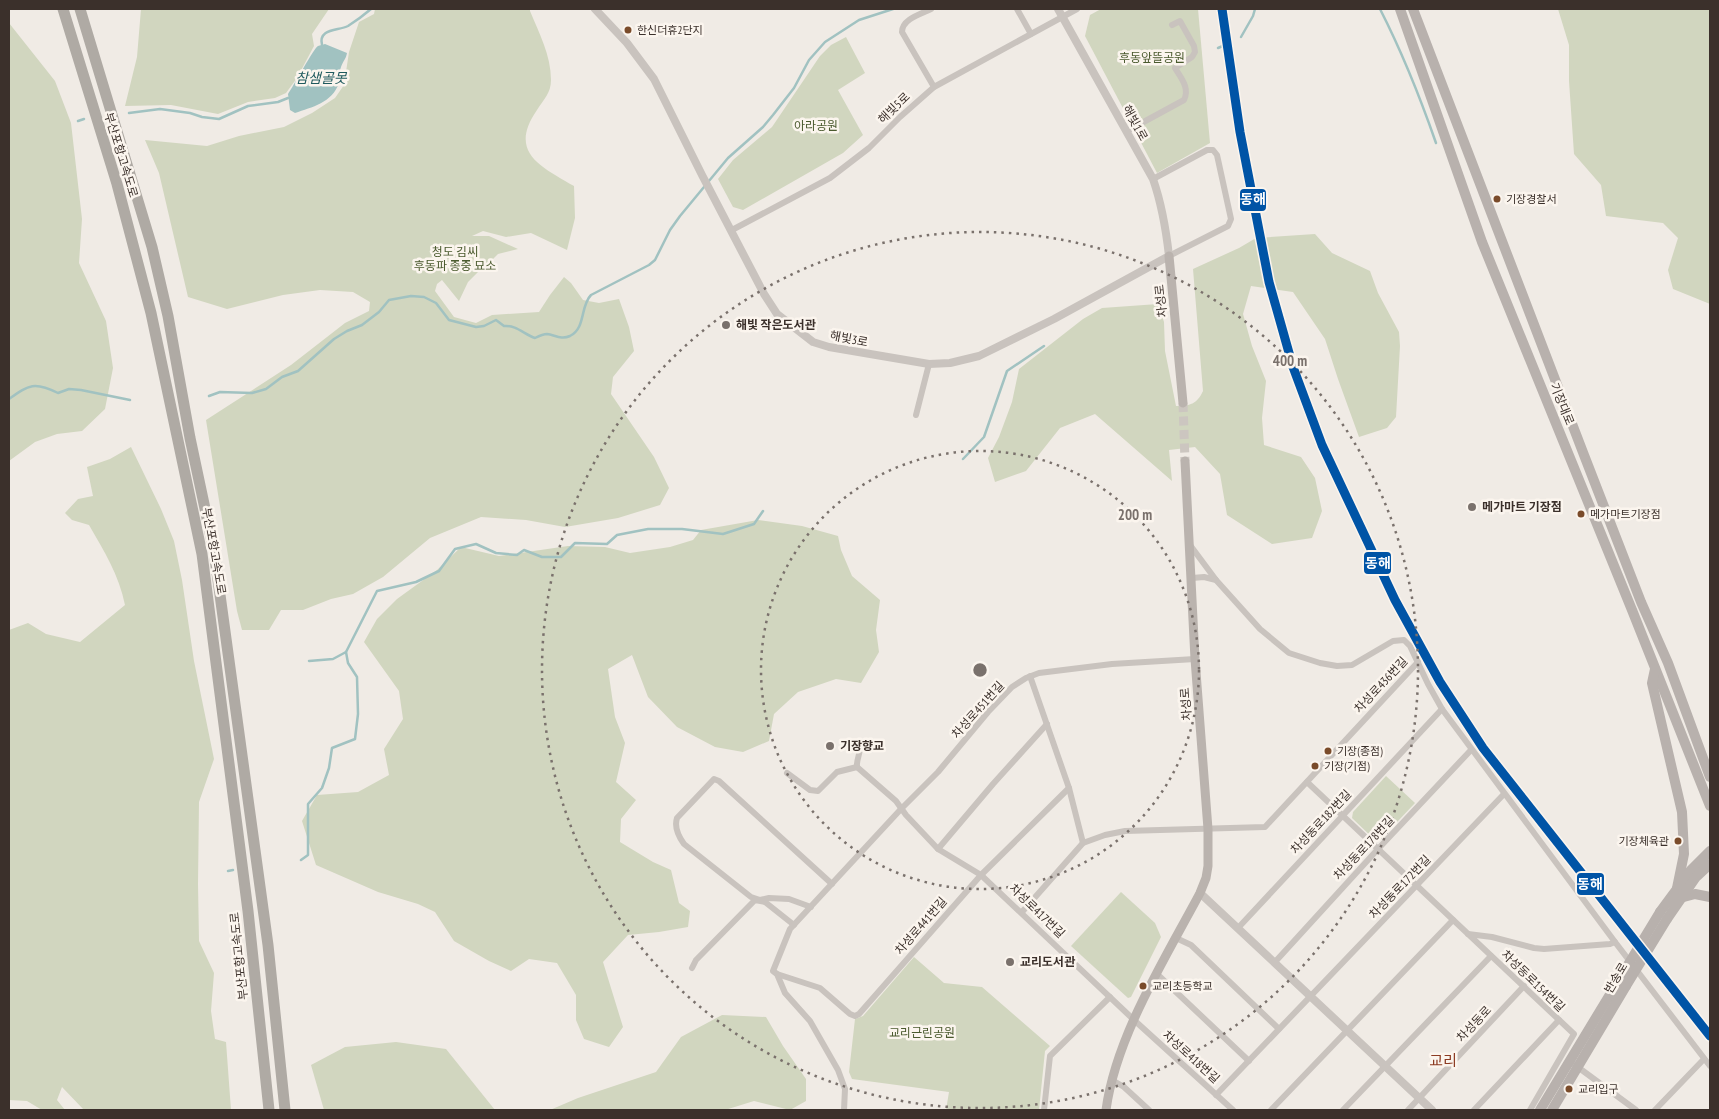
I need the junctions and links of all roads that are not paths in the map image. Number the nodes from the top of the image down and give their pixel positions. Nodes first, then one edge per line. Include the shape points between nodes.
1 (62, 9) edge
2 (80, 9) edge
3 (595, 9) edge
4 (931, 9) edge
5 (1017, 9) edge
6 (1058, 9) edge
7 (1077, 9) edge
8 (1398, 9) edge
9 (1414, 12) edge
10 (1062, 17) junction
11 (1172, 25) dead end
12 (1031, 34) junction
13 (934, 87) junction
14 (1127, 131) junction
15 (1153, 179) junction
16 (732, 230) junction
17 (1169, 256) junction
18 (930, 364) junction
19 (1183, 403) tunnel mouth
20 (916, 415) dead end
21 (1185, 460) tunnel mouth
22 (1189, 543) junction
23 (1192, 578) junction
24 (1216, 580) junction
25 (1195, 658) junction
26 (1418, 662) junction
27 (1655, 668) junction
28 (1030, 676) junction
29 (1442, 710) junction
30 (1046, 724) junction
31 (859, 743) dead end
32 (1471, 750) junction
33 (857, 767) junction
34 (787, 773) dead end
35 (1710, 777) edge
36 (1307, 782) junction
37 (1069, 788) junction
38 (1504, 794) junction
39 (1710, 806) edge
40 (901, 809) junction
41 (1342, 816) junction
42 (1208, 830) junction
43 (1083, 843) junction
44 (938, 849) junction
45 (1378, 849) junction
46 (1710, 851) edge
47 (1710, 864) edge
48 (982, 875) junction
49 (832, 884) junction
50 (1417, 886) junction
51 (1200, 893) junction
52 (1679, 893) junction
53 (1710, 897) edge
54 (760, 900) junction
55 (811, 906) junction
56 (1022, 912) junction
57 (1454, 920) junction
58 (794, 925) junction
59 (1238, 928) junction
60 (1468, 934) junction
61 (1176, 938) junction
62 (1615, 942) junction
63 (1491, 956) junction
64 (1275, 962) junction
65 (692, 968) dead end
66 (777, 974) junction
67 (1157, 974) junction
68 (1524, 986) junction
69 (1311, 996) junction
70 (1110, 997) junction
71 (1134, 1020) junction
72 (1559, 1020) junction
73 (1279, 1030) junction
74 (1347, 1030) junction
75 (1704, 1059) junction
76 (1249, 1061) junction
77 (1574, 1065) junction
78 (1386, 1066) junction
79 (1710, 1066) edge
80 (1112, 1080) junction
81 (1216, 1095) junction
82 (1419, 1098) junction
83 (269, 1110) edge
84 (285, 1110) edge
85 (844, 1110) edge
86 (1044, 1110) edge
87 (1106, 1110) edge
88 (1149, 1110) edge
89 (1233, 1110) edge
90 (1271, 1110) edge
91 (1344, 1110) edge
92 (1408, 1110) edge
93 (1432, 1110) edge
94 (1474, 1110) edge
95 (1530, 1110) edge
96 (1540, 1110) edge
97 (1552, 1110) edge
98 (1636, 1110) edge
99 (1655, 1110) edge

1 - 83 highway, 부산포항고속도로 via 151,312 202,554 248,911
2 - 84 highway, 부산포항고속도로 via 152,248 214,551 268,945
3 - 16 street, 해빛3로 via 627,43 654,79
4 - 13 street via 904,23 902,32
5 - 12 street
6 - 10 street, 해빛1로
7 - 10 street, 해빛5로
8 - 27 main road, 기장대로 via 1406,23 1482,242
9 - 35 main road, 기장대로
10 - 12 street, 해빛5로
10 - 14 street, 해빛1로
11 - 14 street via 1180,21 1194,46 1192,57 1176,68 1187,94 1184,100
12 - 13 street, 해빛5로
13 - 16 street, 해빛5로 via 869,148 830,178
14 - 15 street, 해빛1로
15 - 17 street, 해빛1로 via 1162,204
15 - 17 street via 1207,150 1213,150 1217,155 1230,219 1228,226
16 - 18 street, 해빛3로 via 777,314 813,342
17 - 18 street, 해빛3로 via 1048,323 979,356
17 - 19 main road, 차성로
18 - 20 street
21 - 22 main road, 차성로
22 - 23 main road, 차성로
22 - 24 street
23 - 24 street
23 - 25 main road, 차성로
24 - 26 street via 1260,629 1289,653 1337,666 1352,665 1393,641 1404,640
25 - 28 street, 차성로451번길 via 1112,664
25 - 42 main road, 차성로
26 - 29 street, 차성로436번길
26 - 36 street, 차성로436번길
27 - 39 main road, 기장대로
27 - 52 main road via 1652,683 1682,812 1684,854
28 - 30 street
28 - 40 street, 차성로451번길 via 1000,698 938,772
29 - 32 street, 차성로436번길
29 - 41 street, 차성동로182번길
30 - 37 street
30 - 44 street
31 - 33 street
32 - 38 street, 차성로436번길
32 - 45 street, 차성동로178번길
33 - 34 street via 837,772 818,791 810,790
33 - 40 street, 차성로417번길
36 - 41 street, 차성동로154번길
36 - 42 street, 차성로436번길 via 1266,827
37 - 43 street
37 - 48 street, 차성로441번길
38 - 50 street, 차성동로172번길
38 - 62 street, 차성로436번길
40 - 44 street, 차성로417번길
40 - 49 street, 차성로451번길
41 - 45 street, 차성동로154번길
41 - 59 street, 차성동로182번길
42 - 43 street, 차성로436번길 via 1125,831
42 - 51 main road, 차성로 via 1208,866
43 - 56 street
44 - 48 street, 차성로417번길
45 - 50 street, 차성동로154번길
45 - 64 street, 차성동로178번길
46 - 52 main road via 1691,870
47 - 52 main road
48 - 56 street, 차성로417번길
48 - 66 street, 차성로441번길 via 855,1016 820,988
49 - 54 street via 714,779 677,818 678,835 684,844 744,893
49 - 55 street, 차성로451번길
50 - 57 street, 차성동로154번길
50 - 69 street, 차성동로172번길
51 - 59 street
51 - 61 main road, 차성로
52 - 53 main road
52 - 77 main road, 반송로, bridge
54 - 55 street via 789,899
54 - 58 street
54 - 65 street via 750,904
55 - 58 street, 차성로451번길
56 - 70 street, 차성로417번길
57 - 60 street, 차성동로154번길
57 - 74 street
58 - 66 street, 차성로451번길 via 787,934 773,970
59 - 64 street
60 - 62 street, 차성동로154번길 via 1544,949
60 - 63 street, 차성동로154번길
61 - 67 main road, 차성로
61 - 73 street via 1190,946
62 - 75 street, 차성로436번길
63 - 68 street, 차성동로154번길
63 - 78 street
64 - 69 street
66 - 85 street via 785,993 810,1022 842,1077
67 - 71 main road, 차성로
67 - 76 street
68 - 72 street, 차성동로154번길
68 - 82 street, 차성동로
69 - 73 street
69 - 74 street
70 - 71 street, 차성로417번길
70 - 86 street via 1050,1056
71 - 80 main road, 차성로
71 - 81 street, 차성로418번길
72 - 94 street, 차성동로154번길
72 - 95 street via 1574,1034
73 - 76 street
74 - 78 street
74 - 90 street
75 - 79 street, 차성로436번길
75 - 99 street
76 - 81 street
77 - 96 main road, 반송로
77 - 97 main road, 반송로
77 - 98 street
78 - 82 street
78 - 91 street
80 - 87 main road, 차성로
80 - 88 street
81 - 89 street, 차성로418번길
82 - 92 street, 차성동로
82 - 93 street

